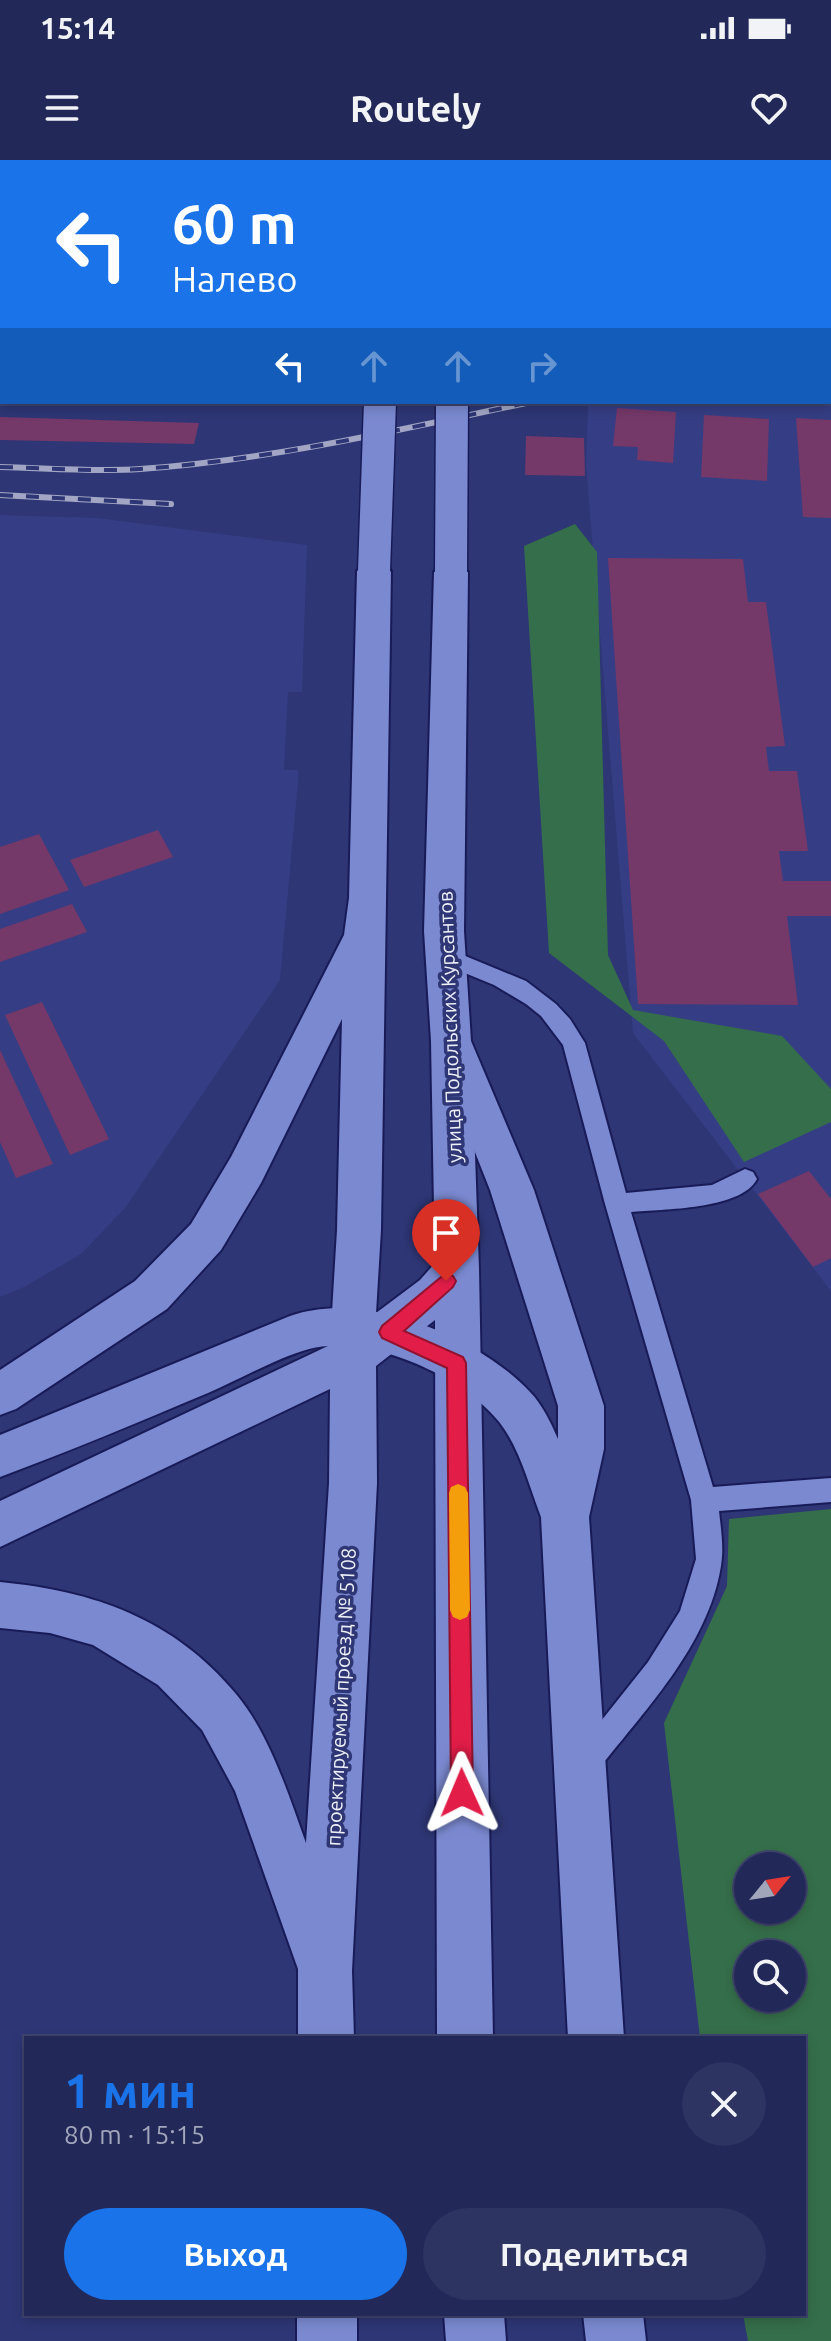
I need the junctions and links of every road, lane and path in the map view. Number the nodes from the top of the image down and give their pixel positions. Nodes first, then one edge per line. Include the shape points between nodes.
1 (380, 404) edge
2 (452, 404) edge
3 (364, 935) junction
4 (446, 956) junction
5 (451, 1041) junction
6 (745, 1179) dead end
7 (617, 1204) junction
8 (457, 1269) junction
9 (365, 1338) junction
10 (457, 1363) junction
11 (3, 1388) edge
12 (0, 1456) edge
13 (831, 1490) edge
14 (704, 1500) junction
15 (565, 1517) junction
16 (0, 1525) edge
17 (0, 1605) edge
18 (580, 1770) junction
19 (325, 1971) junction
20 (326, 2036) edge
21 (465, 2036) edge
22 (596, 2036) edge
23 (327, 2316) edge
24 (474, 2316) edge
25 (613, 2316) edge
26 (327, 2341) edge
27 (476, 2341) edge
28 (616, 2341) edge

1 - 3 main road, bridge
2 - 4 main road, улица Подольских Курсантов, bridge
3 - 9 main road, проектируемый проезд № 5108 via 359,1230
3 - 11 main road via 246,1170 206,1237 151,1295
4 - 5 main road, улица Подольских Курсантов
4 - 7 lane via 520,987 561,1021 574,1043
5 - 8 main road, улица Подольских Курсантов
5 - 15 main road via 512,1190 581,1406 581,1456
6 - 7 lane via 715,1194
7 - 14 lane
8 - 9 main road via 436,1294
8 - 10 main road, улица Подольских Курсантов
9 - 10 main road
9 - 12 main road via 306,1330
9 - 16 main road
9 - 19 main road, проектируемый проезд № 5108
10 - 15 main road via 501,1394 528,1424
10 - 21 main road
13 - 14 lane
14 - 18 lane via 708,1567 691,1619
15 - 18 main road
17 - 19 main road via 50,1610 104,1624 176,1668 220,1713 257,1779
18 - 22 main road
19 - 20 main road, проектируемый проезд № 5108
23 - 26 main road
24 - 27 main road
25 - 28 main road

